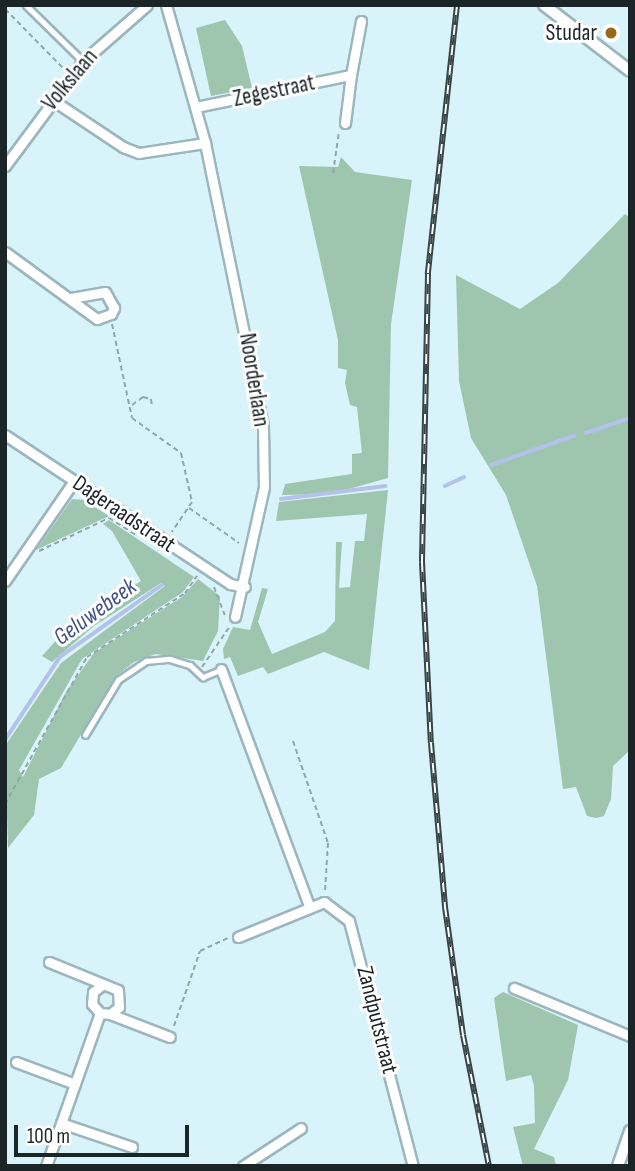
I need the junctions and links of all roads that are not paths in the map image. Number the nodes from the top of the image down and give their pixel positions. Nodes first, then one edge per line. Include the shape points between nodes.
1 (26, 5) edge
2 (147, 5) edge
3 (166, 5) edge
4 (544, 5) edge
5 (361, 21) dead end
6 (83, 61) junction
7 (630, 71) edge
8 (351, 75) junction
9 (51, 99) junction
10 (197, 107) junction
11 (345, 123) road end
12 (205, 143) junction
13 (5, 166) edge
14 (5, 252) edge
15 (70, 298) junction
16 (5, 435) edge
17 (74, 481) junction
18 (5, 581) edge
19 (245, 587) junction
20 (234, 617) road end
21 (221, 669) joint
22 (85, 735) dead end
23 (309, 905) junction
24 (238, 937) road end
25 (49, 962) dead end
26 (102, 985) junction
27 (514, 988) dead end
28 (105, 1013) junction
29 (630, 1035) edge
30 (170, 1037) road end
31 (16, 1062) dead end
32 (75, 1084) junction
33 (61, 1123) junction
34 (301, 1128) dead end
35 (630, 1131) edge
36 (132, 1147) dead end
37 (46, 1166) edge
38 (243, 1166) edge
39 (413, 1166) edge
40 (618, 1166) edge

1 - 6 lane
2 - 6 street, Volkslaan
3 - 10 street, Noorderlaan
4 - 7 street
5 - 8 street, Zegestraat
6 - 9 street, Volkslaan
8 - 10 street, Zegestraat
8 - 11 street, Zegestraat
9 - 12 street via 122,147 139,153
9 - 13 street, Volkslaan
10 - 12 street, Noorderlaan
12 - 19 street, Noorderlaan via 263,426 264,487
14 - 15 street
15 - 15 street via 97,319 108,317 114,303 105,292
16 - 17 street, Dageraadstraat
17 - 18 street
17 - 19 street, Dageraadstraat via 230,584
19 - 20 street, Noorderlaan
21 - 22 lane via 202,677 199,669 159,659 130,670 111,690
21 - 23 street
23 - 24 street
23 - 39 street, Zandputstraat via 324,902 349,921
25 - 26 street
26 - 28 street via 91,998
26 - 28 street via 113,986 120,995 119,1007
27 - 29 street
28 - 30 street
28 - 32 street
31 - 32 street
32 - 33 street
33 - 36 street
33 - 37 street
34 - 38 street
35 - 40 street

